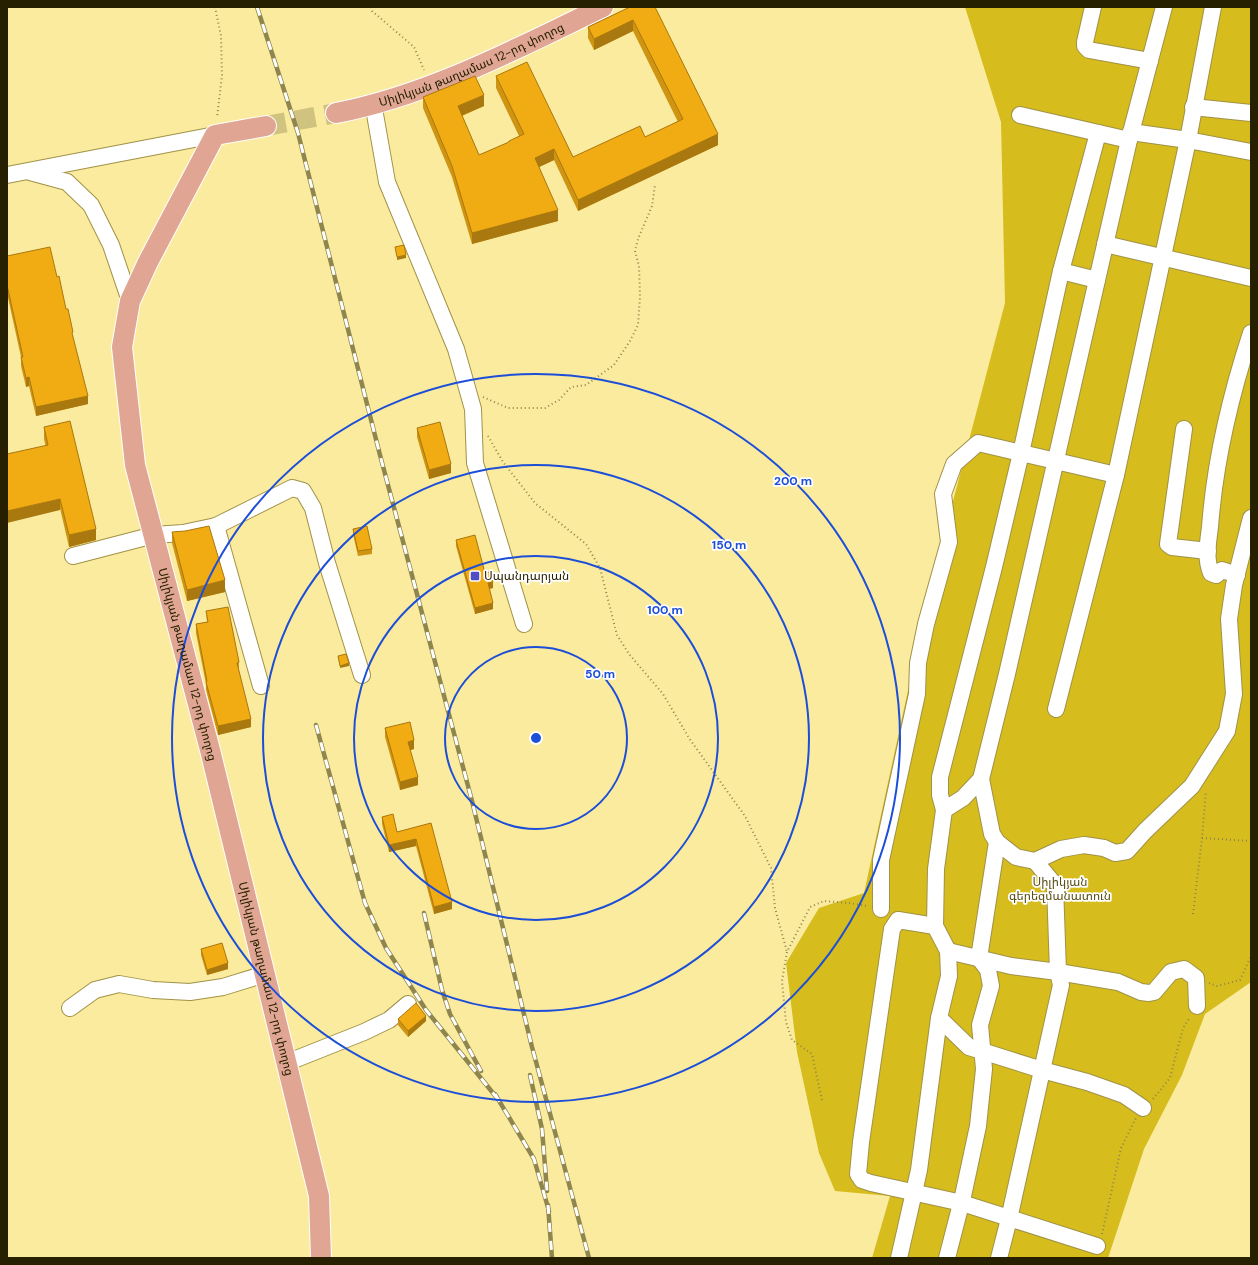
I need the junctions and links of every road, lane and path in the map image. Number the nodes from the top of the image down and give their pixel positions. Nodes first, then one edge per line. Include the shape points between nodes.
1 (214, 7) edge
2 (371, 7) edge
3 (602, 7) edge
4 (1093, 7) edge
5 (1164, 7) edge
6 (1213, 7) edge
7 (1150, 61) junction
8 (430, 85) junction
9 (373, 103) junction
10 (1193, 107) junction
11 (336, 112) tunnel mouth
12 (1251, 113) edge
13 (1020, 115) dead end
14 (266, 126) tunnel mouth
15 (1098, 133) junction
16 (215, 135) junction
17 (1130, 136) junction
18 (1188, 140) junction
19 (1251, 152) edge
20 (27, 171) junction
21 (7, 175) edge
22 (655, 186) dead end
23 (1105, 244) junction
24 (1163, 256) junction
25 (1061, 271) junction
26 (1251, 278) edge
27 (1097, 280) junction
28 (130, 301) junction
29 (1251, 333) edge
30 (468, 391) junction
31 (1184, 429) dead end
32 (488, 436) dead end
33 (1021, 454) junction
34 (1056, 461) junction
35 (1116, 475) junction
36 (1251, 518) edge
37 (216, 526) junction
38 (154, 535) junction
39 (1208, 551) junction
40 (73, 556) dead end
41 (1237, 576) junction
42 (524, 624) dead end
43 (362, 676) dead end
44 (261, 686) dead end
45 (1056, 708) dead end
46 (982, 778) junction
47 (1206, 791) dead end
48 (944, 810) junction
49 (1202, 838) junction
50 (1251, 841) edge
51 (997, 842) junction
52 (1035, 860) junction
53 (881, 908) joint
54 (1192, 914) dead end
55 (935, 926) junction
56 (948, 950) junction
57 (787, 952) junction
58 (1251, 956) edge
59 (979, 958) junction
60 (1058, 972) junction
61 (265, 974) junction
62 (1196, 978) junction
63 (408, 1004) dead end
64 (1197, 1006) joint
65 (70, 1008) dead end
66 (939, 1018) junction
67 (982, 1052) junction
68 (286, 1064) junction
69 (1042, 1070) junction
70 (822, 1100) dead end
71 (1144, 1108) junction
72 (914, 1193) junction
73 (962, 1203) junction
74 (1009, 1219) junction
75 (1097, 1246) joint
76 (321, 1258) edge
77 (899, 1258) edge
78 (947, 1258) edge
79 (999, 1258) edge

1 - 16 path via 221,36 222,75
2 - 8 path via 414,47
3 - 8 main road, Սիլիկյան թաղամաս 12-րդ փողոց via 501,56
4 - 7 lane via 1085,42 1089,50
5 - 7 lane
6 - 10 lane
7 - 17 lane
8 - 9 main road, Սիլիկյան թաղամաս 12-րդ փողոց
9 - 11 main road, Սիլիկյան թաղամաս 12-րդ փողոց
9 - 30 lane via 387,182 456,350
10 - 12 lane
10 - 18 lane
13 - 15 lane
14 - 16 main road
15 - 17 lane
15 - 25 lane
16 - 20 lane
16 - 28 main road, Սիլիկյան թաղամաս 12-րդ փողոց
17 - 18 lane
17 - 23 lane
18 - 19 lane
18 - 24 lane
20 - 21 lane
20 - 28 lane via 67,182 91,205 111,245
22 - 30 path via 652,206 635,252 639,266 638,325 614,365 586,385 571,387 559,400 545,408 508,408
23 - 24 lane
23 - 27 lane
24 - 26 lane
24 - 35 lane
25 - 27 lane
25 - 33 lane
27 - 34 lane
28 - 38 main road, Սիլիկյան թաղամաս 12-րդ փողոց via 122,347 135,465
29 - 39 lane via 1239,368 1223,434 1212,504
30 - 42 lane via 472,409 475,463
31 - 39 lane via 1168,544 1172,547
32 - 57 path via 503,462 535,503 586,544 600,568 617,635 629,654 663,694 688,738 745,816 771,868 775,908
33 - 34 lane
33 - 48 lane via 940,777 940,795
33 - 53 lane via 978,443 954,464 943,494 949,542 926,624 918,664 916,694 881,860
34 - 35 lane
34 - 46 lane
35 - 45 lane
36 - 41 lane
37 - 38 lane via 183,533
37 - 43 lane via 292,488 303,491 313,508
37 - 44 lane
38 - 40 lane
38 - 61 main road, Սիլիկյան թաղամաս 12-րդ փողոց
39 - 41 lane via 1208,567 1211,573 1216,575 1222,570
41 - 52 lane via 1229,619 1234,694 1227,731 1192,786 1127,851 1115,853 1104,848 1084,845 1061,849
46 - 48 lane via 963,798
46 - 51 lane via 992,834
47 - 49 path
48 - 55 lane via 936,869
49 - 50 path
49 - 54 path
51 - 52 lane via 1016,857
51 - 59 lane
52 - 60 lane via 1055,885
53 - 57 path via 824,901 810,907
55 - 56 lane
55 - 72 lane via 898,920 892,928 858,1163 858,1174 862,1180
56 - 59 lane
56 - 66 lane via 949,976
57 - 70 path via 782,981 786,1022 792,1040 812,1054
58 - 62 path via 1240,980 1217,986
59 - 60 lane via 1011,966
59 - 67 lane via 988,970 991,986 980,1024
60 - 62 lane via 1118,982 1149,993 1154,992 1171,972 1184,969
60 - 69 lane via 1061,985
61 - 65 lane via 223,987 190,992 153,990 119,984 95,990
61 - 68 main road, Սիլիկյան թաղամաս 12-րդ փողոց
62 - 64 lane
63 - 68 lane via 389,1020
64 - 71 path via 1183,1028 1170,1078
66 - 67 lane via 969,1047
66 - 72 lane
67 - 69 lane
67 - 73 lane via 984,1069 978,1126
68 - 76 main road, Սիլիկյան թաղամաս 12-րդ փողոց via 318,1196
69 - 71 lane via 1124,1095
69 - 74 lane
71 - 75 path via 1134,1121 1121,1148
72 - 73 lane
72 - 77 lane
73 - 74 lane
73 - 78 lane
74 - 75 lane
74 - 79 lane

